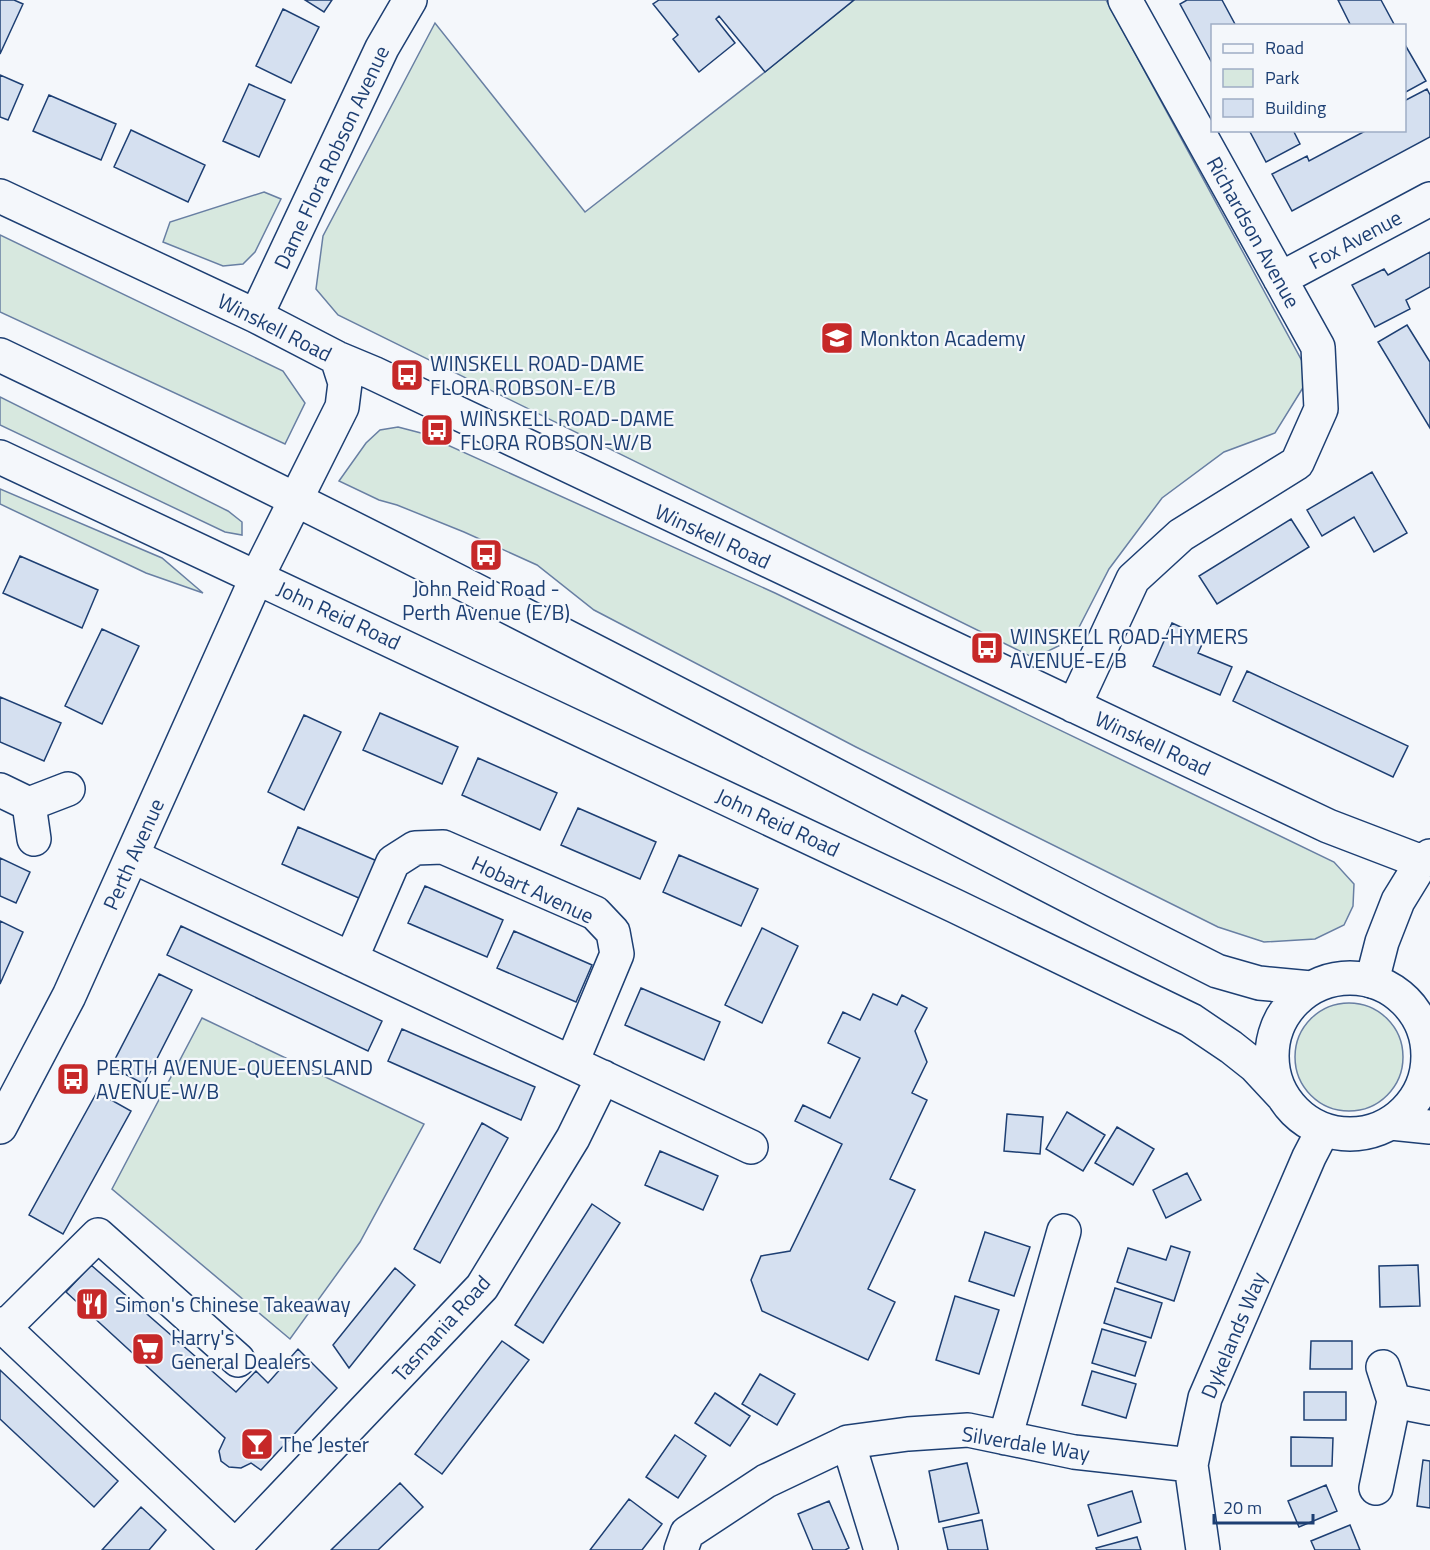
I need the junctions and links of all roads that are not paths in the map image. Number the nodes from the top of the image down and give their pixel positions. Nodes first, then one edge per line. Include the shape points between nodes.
1 (410, 0) edge
2 (1125, 0) edge
3 (0, 196) edge
4 (1430, 199) edge
5 (1280, 279) junction
6 (256, 316) junction
7 (0, 355) edge
8 (337, 358) junction
9 (0, 457) edge
10 (296, 500) junction
11 (257, 577) junction
12 (1074, 706) junction
13 (68, 789) dead end
14 (0, 790) edge
15 (29, 804) junction
16 (34, 839) dead end
17 (132, 856) junction
18 (1426, 859) edge
19 (351, 959) junction
20 (1372, 981) junction
21 (1311, 988) junction
22 (1424, 1020) edge
23 (572, 1062) junction
24 (603, 1077) junction
25 (1282, 1095) junction
26 (1391, 1123) junction
27 (0, 1127) edge
28 (1430, 1127) edge
29 (1323, 1130) junction
30 (751, 1147) dead end
31 (1064, 1231) dead end
32 (2, 1326) edge
33 (238, 1360) dead end
34 (1383, 1367) dead end
35 (1394, 1401) junction
36 (1430, 1408) edge
37 (1005, 1438) junction
38 (848, 1442) junction
39 (1191, 1465) junction
40 (1376, 1488) dead end
41 (246, 1544) edge
42 (681, 1550) edge
43 (881, 1550) edge
44 (1203, 1550) edge

1 - 6 main road, Dame Flora Robson Avenue via 382,48
2 - 5 main road, Richardson Avenue
3 - 6 main road, Winskell Road
4 - 5 main road, Fox Avenue
5 - 12 main road, Richardson Avenue via 1318,347 1321,409 1297,463 1181,535 1133,579
6 - 8 main road, Winskell Road
7 - 10 main road
8 - 10 main road, John Reid Road via 345,383 342,407
8 - 12 main road, Winskell Road
9 - 11 main road, John Reid Road
10 - 11 main road, John Reid Road
10 - 21 main road via 1217,970 1259,983
11 - 17 main road, Perth Avenue
11 - 25 main road, John Reid Road via 1191,1020 1255,1066
12 - 18 main road, Winskell Road via 1328,826
13 - 15 main road
14 - 15 main road
15 - 16 main road
17 - 19 main road
17 - 27 main road, Perth Avenue via 69,996
18 - 20 main road via 1398,901
19 - 23 main road
19 - 23 main road, Hobart Avenue via 393,862 415,848 443,847 595,914 613,932 617,954
20 - 21 main road via 1352,978
20 - 22 main road via 1405,1000
21 - 25 main road via 1292,1004 1278,1024 1272,1048 1273,1072
22 - 26 main road via 1428,1062 1423,1086 1410,1107
23 - 24 main road
24 - 30 main road
24 - 41 main road, Tasmania Road via 573,1138 482,1287
25 - 29 main road via 1306,1122
26 - 28 main road
26 - 29 main road via 1370,1132 1346,1134
29 - 39 main road, Dykelands Way via 1205,1398
31 - 37 main road
32 - 33 main road via 98,1235
32 - 41 main road, Tasmania Road
34 - 35 main road
35 - 36 main road
35 - 40 main road
37 - 38 main road, Silverdale Way via 968,1430
37 - 39 main road, Silverdale Way via 1074,1452
38 - 42 main road, Silverdale Way via 766,1481 687,1533
38 - 43 main road
39 - 44 main road, Dykelands Way

